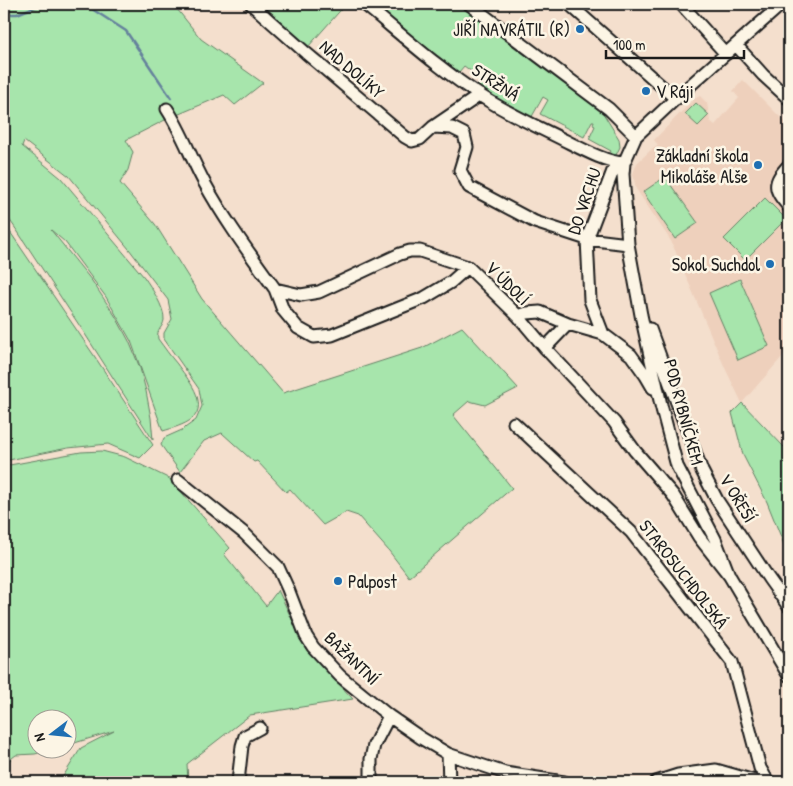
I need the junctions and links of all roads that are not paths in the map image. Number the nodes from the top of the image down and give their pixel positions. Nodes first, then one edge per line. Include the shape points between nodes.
1 (251, 4) edge
2 (364, 4) edge
3 (569, 4) edge
4 (681, 4) edge
5 (782, 4) edge
6 (472, 5) edge
7 (736, 45) junction
8 (726, 54) junction
9 (480, 95) junction
10 (676, 99) junction
11 (789, 99) edge
12 (167, 109) dead end
13 (433, 126) junction
14 (636, 136) junction
15 (620, 163) junction
16 (789, 165) edge
17 (789, 207) edge
18 (587, 239) junction
19 (628, 244) junction
20 (468, 267) junction
21 (275, 289) junction
22 (641, 315) junction
23 (518, 316) junction
24 (568, 324) junction
25 (603, 334) junction
26 (545, 348) junction
27 (662, 405) junction
28 (514, 423) dead end
29 (178, 480) dead end
30 (729, 575) junction
31 (789, 607) edge
32 (789, 676) edge
33 (389, 716) junction
34 (260, 728) dead end
35 (448, 754) junction
36 (238, 782) edge
37 (371, 782) edge
38 (449, 782) edge
39 (564, 782) edge
40 (656, 782) edge
41 (758, 782) edge
42 (768, 782) edge

1 - 13 street, NAD DOLÍKY via 405,137 412,141 420,138
2 - 9 street, STRŽNÁ
3 - 10 street
4 - 8 street
5 - 7 street
6 - 14 street via 609,108
7 - 8 street
7 - 11 street
8 - 10 street
9 - 13 street, NAD DOLÍKY
9 - 15 street, STRŽNÁ via 577,147
10 - 14 street
12 - 21 street via 204,181
13 - 18 street via 452,128 464,134 467,147 460,170 469,187 535,222
14 - 15 street, DO VRCHU
15 - 18 street, DO VRCHU
15 - 19 street, POD RYBNÍČKEM
16 - 17 street via 780,175 777,189
18 - 19 street
18 - 25 street, DO VRCHU via 590,300
19 - 22 street, POD RYBNÍČKEM
20 - 21 street, V ÚDOLÍ via 420,251 410,251 319,292 301,294
20 - 21 street via 424,298 332,335 314,337 298,328 284,310
20 - 23 street, V ÚDOLÍ
22 - 27 street, POD RYBNÍČKEM
22 - 31 street, V OŘEŠÍ via 665,369 692,447 717,500
23 - 24 street via 540,312
23 - 26 street, V ÚDOLÍ
24 - 25 street
24 - 26 street
25 - 27 street via 631,355
26 - 30 street, V ÚDOLÍ via 614,422 673,496
27 - 30 street, POD RYBNÍČKEM via 677,466 715,539
28 - 42 street, STAROSUCHDOLSKÁ via 631,532 732,662 760,768
29 - 33 street, BAŽANTNÍ via 245,534 278,567 313,648 340,676
30 - 32 street, POD RYBNÍČKEM
33 - 35 street, BAŽANTNÍ
33 - 37 street via 374,745
34 - 36 street via 245,736
35 - 38 street
35 - 39 street, BAŽANTNÍ via 505,773
40 - 41 street via 678,775 716,770

